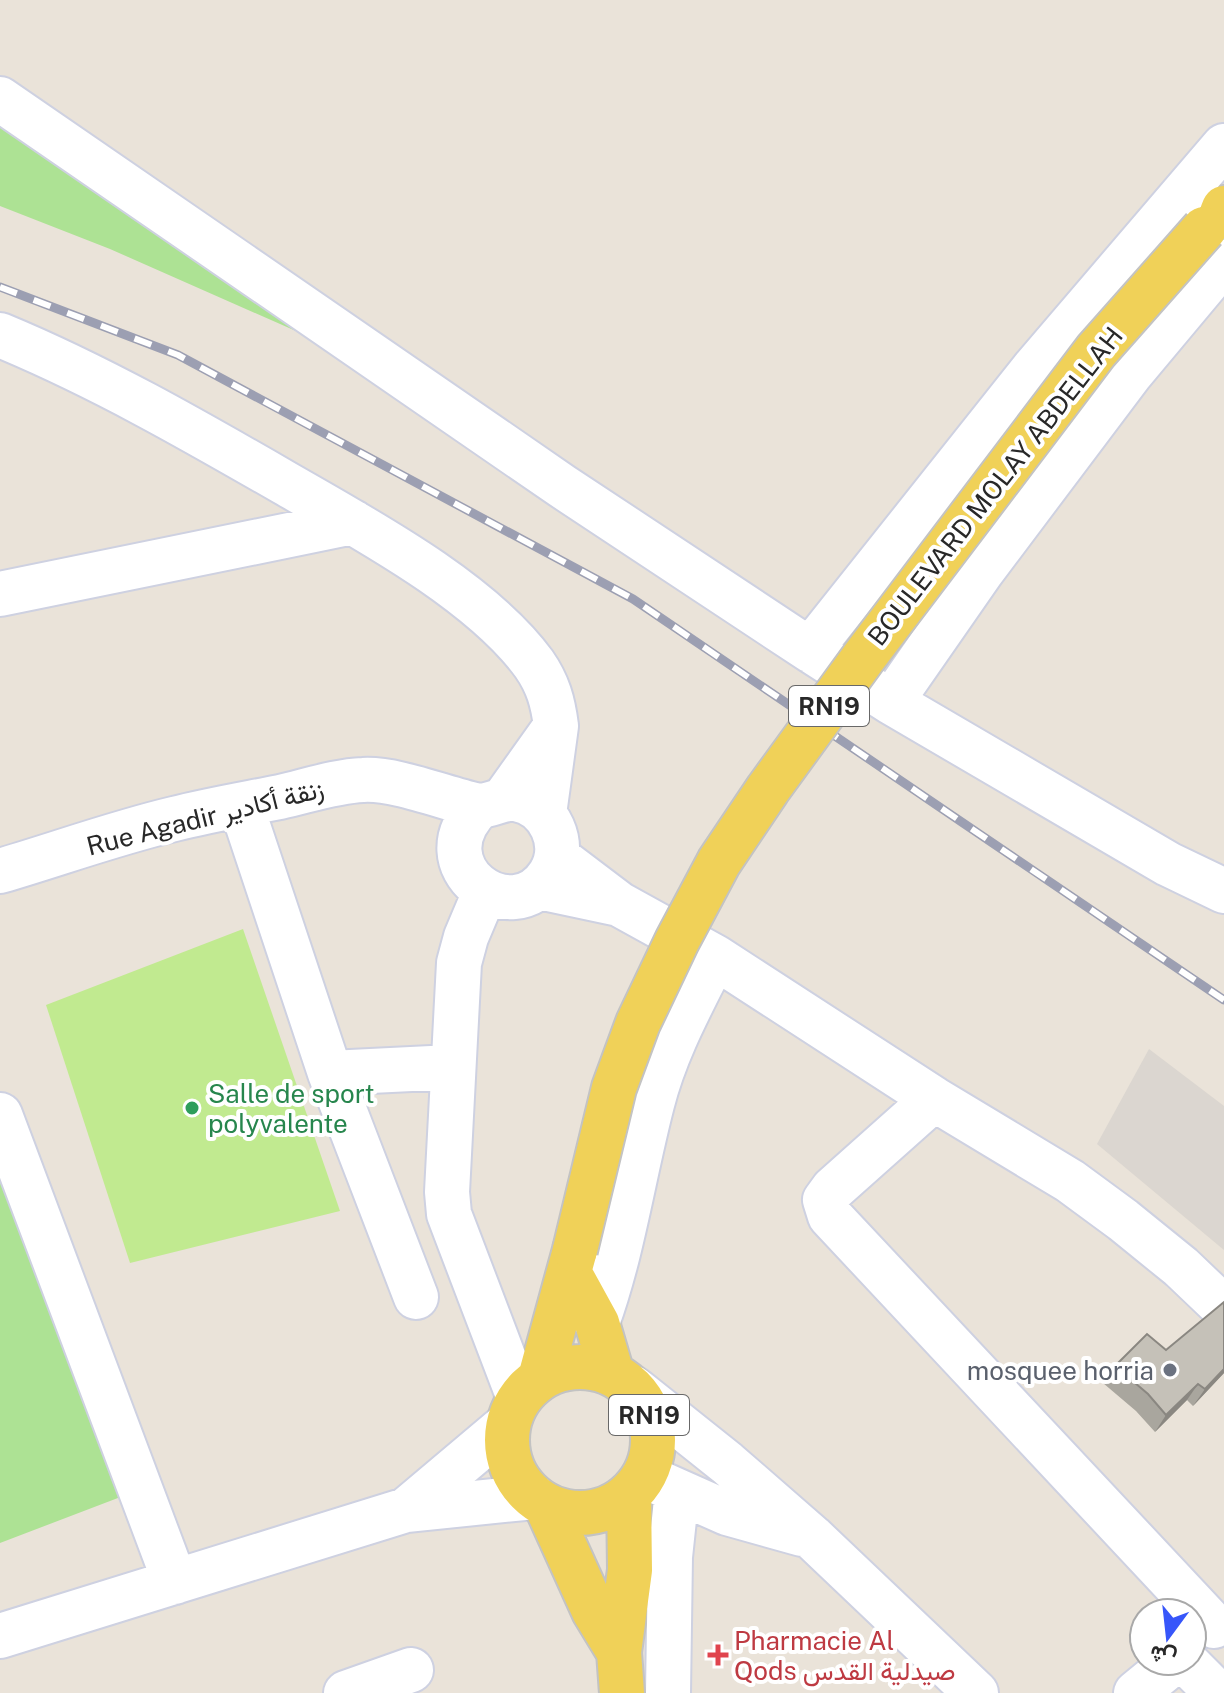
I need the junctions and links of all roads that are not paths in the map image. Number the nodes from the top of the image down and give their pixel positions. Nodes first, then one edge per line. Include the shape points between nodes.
1 (0, 99) edge
2 (1224, 146) edge
3 (1220, 238) edge
4 (0, 335) edge
5 (353, 522) junction
6 (0, 594) edge
7 (810, 650) junction
8 (891, 702) junction
9 (556, 726) junction
10 (364, 779) junction
11 (492, 803) junction
12 (241, 805) junction
13 (544, 814) junction
14 (458, 849) junction
15 (0, 871) edge
16 (548, 872) junction
17 (1224, 891) edge
18 (485, 892) junction
19 (715, 957) junction
20 (452, 1067) junction
21 (330, 1073) junction
22 (934, 1099) junction
23 (0, 1115) edge
24 (573, 1262) junction
25 (416, 1297) dead end
26 (1224, 1308) edge
27 (597, 1323) junction
28 (622, 1381) junction
29 (522, 1400) junction
30 (650, 1487) junction
31 (540, 1501) junction
32 (406, 1510) junction
33 (812, 1537) junction
34 (175, 1582) junction
35 (1210, 1629) edge
36 (0, 1636) edge
37 (411, 1670) dead end
38 (621, 1672) edge
39 (1156, 1677) edge
40 (1201, 1677) edge
41 (346, 1693) edge
42 (668, 1693) edge
43 (976, 1693) edge
44 (1136, 1693) edge
45 (1217, 1693) edge

1 - 7 street
2 - 7 street via 1006,403
3 - 8 street via 1131,373
3 - 24 main road, BOULEVARD MOLAY ABDELLAH / RN19, bridge via 1096,351 864,657 719,862 638,1023 598,1148
4 - 5 street via 123,392
5 - 6 street
5 - 9 street via 463,593 508,635 551,692
7 - 8 street
8 - 17 street via 1168,864
9 - 11 street
9 - 13 street
10 - 11 street
10 - 12 street, Rue Agadir زنقة أكادير
10 - 14 street
11 - 13 street via 519,800
11 - 14 street via 468,818
12 - 15 street, Rue Agadir زنقة أكادير via 172,819
12 - 21 street
13 - 16 street via 557,842
14 - 18 street via 471,881
16 - 18 street via 526,894
16 - 19 street
18 - 20 street via 459,963
19 - 22 street
19 - 27 street via 681,1026 653,1102 614,1277
20 - 21 street
20 - 29 street via 449,1214
21 - 25 street
22 - 26 street via 1070,1181 1181,1267
22 - 35 street via 833,1189 825,1200 830,1216
23 - 34 street
24 - 27 main road, RN19
24 - 29 main road, BOULEVARD MOLAY ABDELLAH / RN19
27 - 28 main road, RN19
28 - 29 main road, RN19 via 588,1367 563,1368
28 - 30 main road, RN19 via 646,1408 653,1430
28 - 33 street
29 - 31 main road, RN19 via 506,1444 520,1482
29 - 32 street
30 - 31 main road via 598,1511 563,1511
30 - 33 street
30 - 38 main road, RN19 via 630,1570
30 - 42 street via 670,1557
31 - 32 street
31 - 38 main road, RN19
32 - 34 street
33 - 43 street
34 - 36 street
37 - 41 street
39 - 44 street
40 - 45 street

